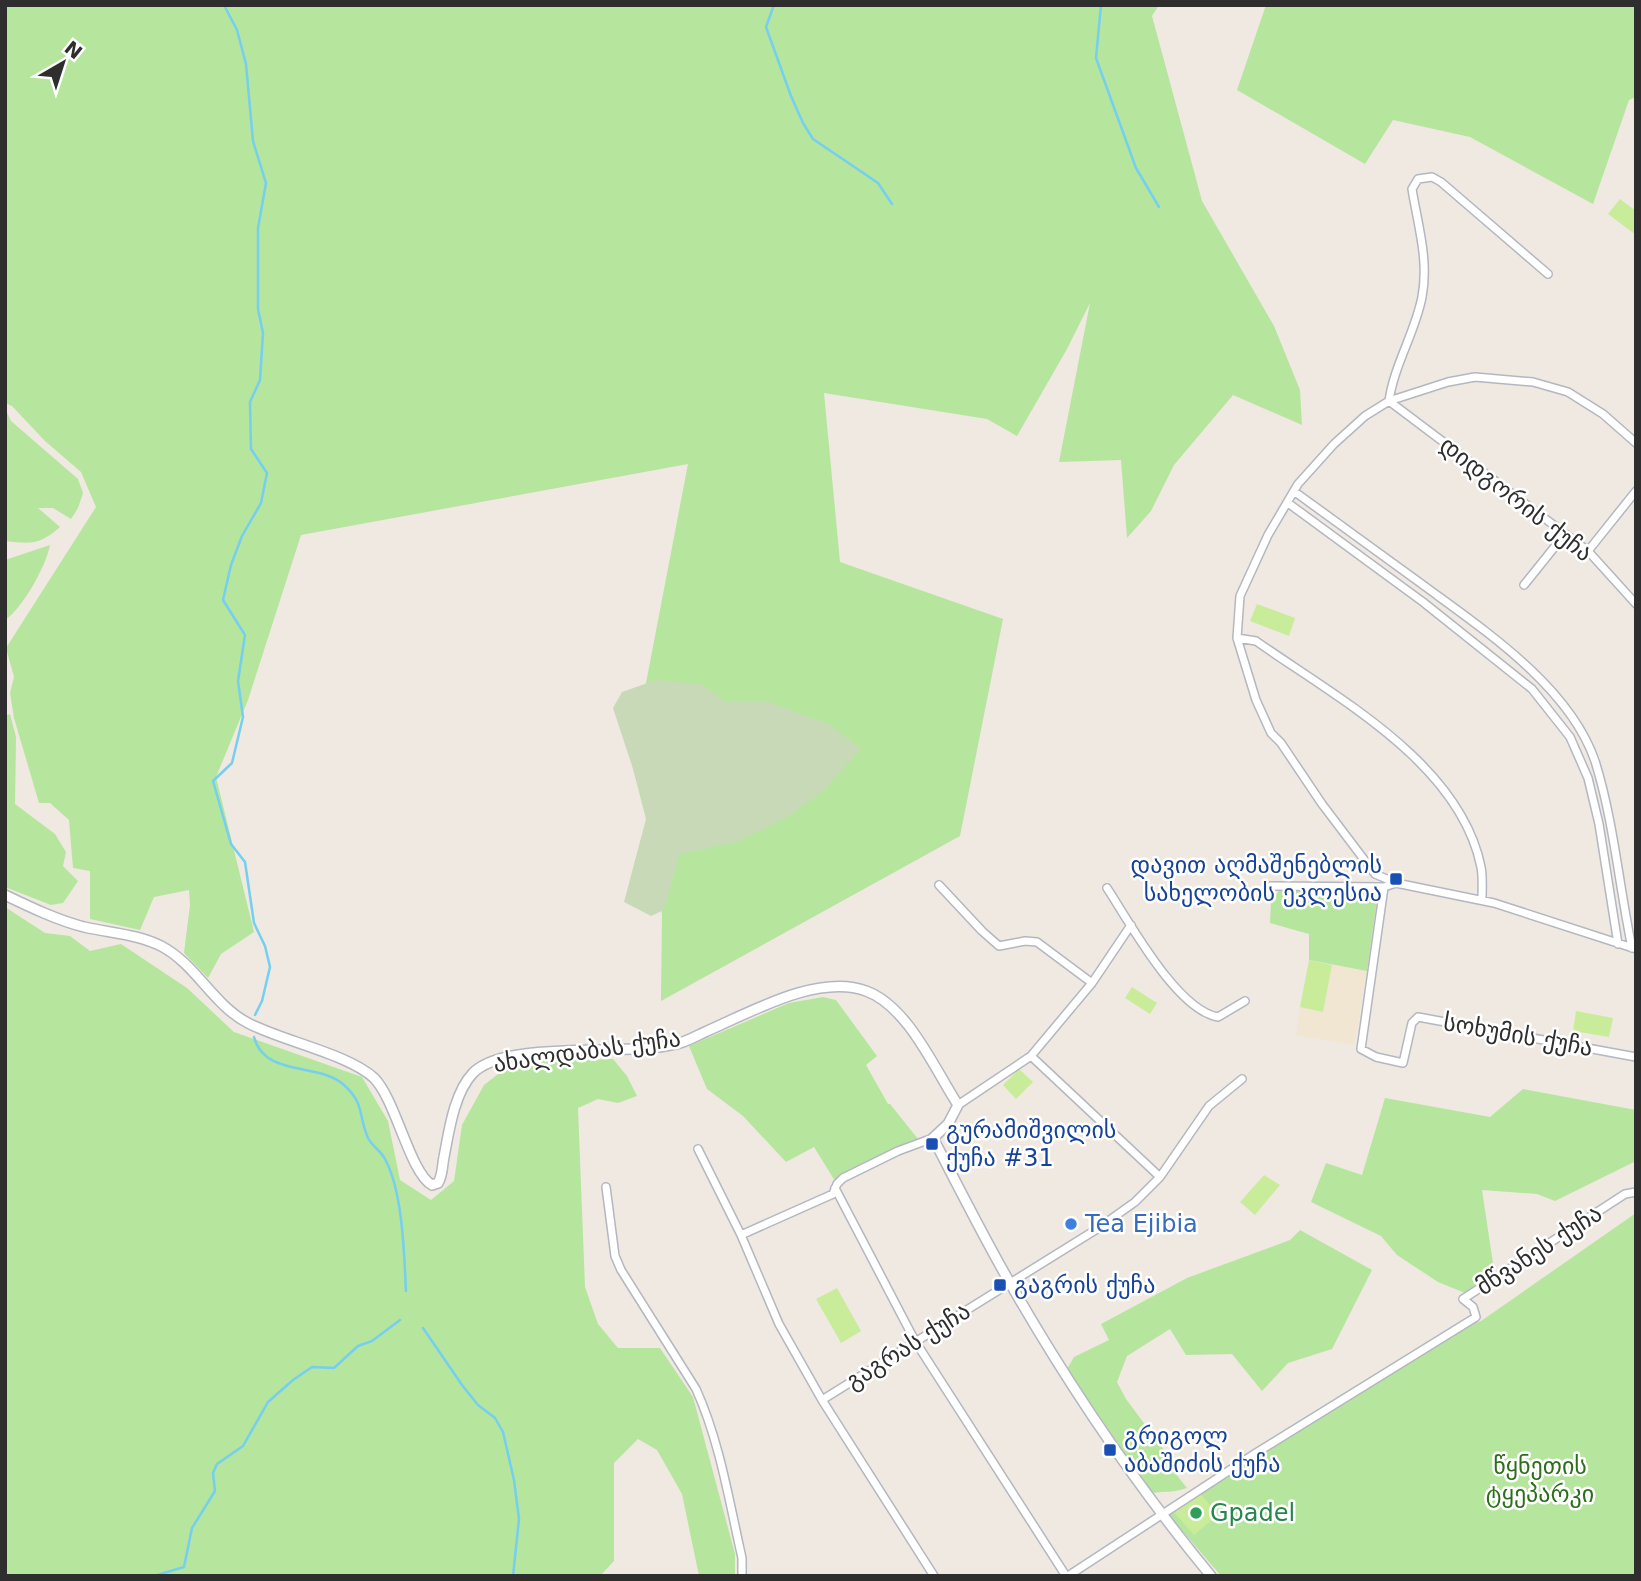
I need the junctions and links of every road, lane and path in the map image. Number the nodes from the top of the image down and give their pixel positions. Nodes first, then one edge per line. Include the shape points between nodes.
1 (1548, 274) dead end
2 (1389, 401) junction
3 (1634, 438) edge
4 (1636, 491) edge
5 (1295, 492) junction
6 (1288, 502) junction
7 (1565, 534) junction
8 (1588, 551) junction
9 (1386, 558) junction
10 (1378, 569) junction
11 (1524, 585) dead end
12 (1636, 604) edge
13 (1237, 638) junction
14 (1529, 669) junction
15 (1521, 679) junction
16 (1615, 859) junction
17 (1604, 860) junction
18 (1396, 883) junction
19 (939, 885) dead end
20 (1271, 886) dead end
21 (1384, 887) junction
22 (1107, 888) dead end
23 (1621, 888) junction
24 (1609, 890) junction
25 (5, 895) edge
26 (1482, 900) junction
27 (1131, 925) junction
28 (1618, 944) junction
29 (1634, 949) edge
30 (1092, 983) junction
31 (1245, 1001) dead end
32 (1031, 1056) junction
33 (1636, 1057) edge
34 (1242, 1079) dead end
35 (958, 1105) junction
36 (933, 1138) junction
37 (698, 1149) dead end
38 (1160, 1177) junction
39 (606, 1187) dead end
40 (835, 1188) junction
41 (1636, 1192) edge
42 (741, 1235) junction
43 (1010, 1285) junction
44 (915, 1341) junction
45 (822, 1400) junction
46 (1160, 1514) junction
47 (742, 1576) edge
48 (934, 1576) edge
49 (1067, 1576) edge
50 (1211, 1576) edge

1 - 2 street via 1440,182 1432,177 1418,179 1412,189 1425,252 1422,296
2 - 3 street via 1475,377 1533,382 1568,392
2 - 5 street via 1364,416 1334,444
2 - 7 street, დიდგორის ქუჩა
4 - 8 street
5 - 6 street
5 - 9 street
6 - 10 street
6 - 13 street via 1240,596
7 - 8 street, დიდგორის ქუჩა
7 - 11 street
8 - 12 street, დიდგორის ქუჩა
9 - 10 street
9 - 14 street
10 - 15 street
13 - 18 street via 1270,733 1375,874
13 - 26 street via 1256,641 1380,728 1425,767 1453,800 1469,830 1482,869
14 - 15 street
14 - 16 street via 1574,721 1594,759
15 - 17 street via 1570,737 1588,778
16 - 17 street
16 - 23 street
17 - 24 street
18 - 21 street
18 - 26 street
19 - 30 street via 999,946 1032,941
20 - 21 street
21 - 33 street, სოხუმის ქუჩა via 1361,1049 1403,1063 1412,1023 1418,1017
22 - 27 street
23 - 24 street
23 - 29 street
24 - 28 street
25 - 35 street, ახალდაბას ქუჩა via 81,926 138,936 164,948 233,1015 359,1067 376,1080 422,1175 432,1185 441,1177 458,1097 483,1065 548,1052 676,1044 787,997 821,989 846,987 869,992 897,1013
26 - 28 street
27 - 30 street
27 - 31 street via 1166,976 1199,1010 1218,1017
28 - 29 street
30 - 32 street
32 - 35 street
32 - 38 street
34 - 38 street, გაგრას ქუჩა via 1209,1106
35 - 36 street via 948,1124
36 - 40 street via 843,1178
36 - 43 street
37 - 42 street
38 - 43 street, გაგრას ქუჩა via 1135,1202
39 - 47 street via 621,1270 696,1389 715,1440 742,1558
40 - 42 street via 833,1194
40 - 44 street
41 - 46 street, მწვანეს ქუჩა via 1614,1201 1463,1298 1476,1317
42 - 45 street via 779,1324
43 - 44 street, გაგრას ქუჩა
43 - 46 street
44 - 45 street, გაგრას ქუჩა
44 - 49 street
45 - 48 street
46 - 49 street
46 - 50 street

